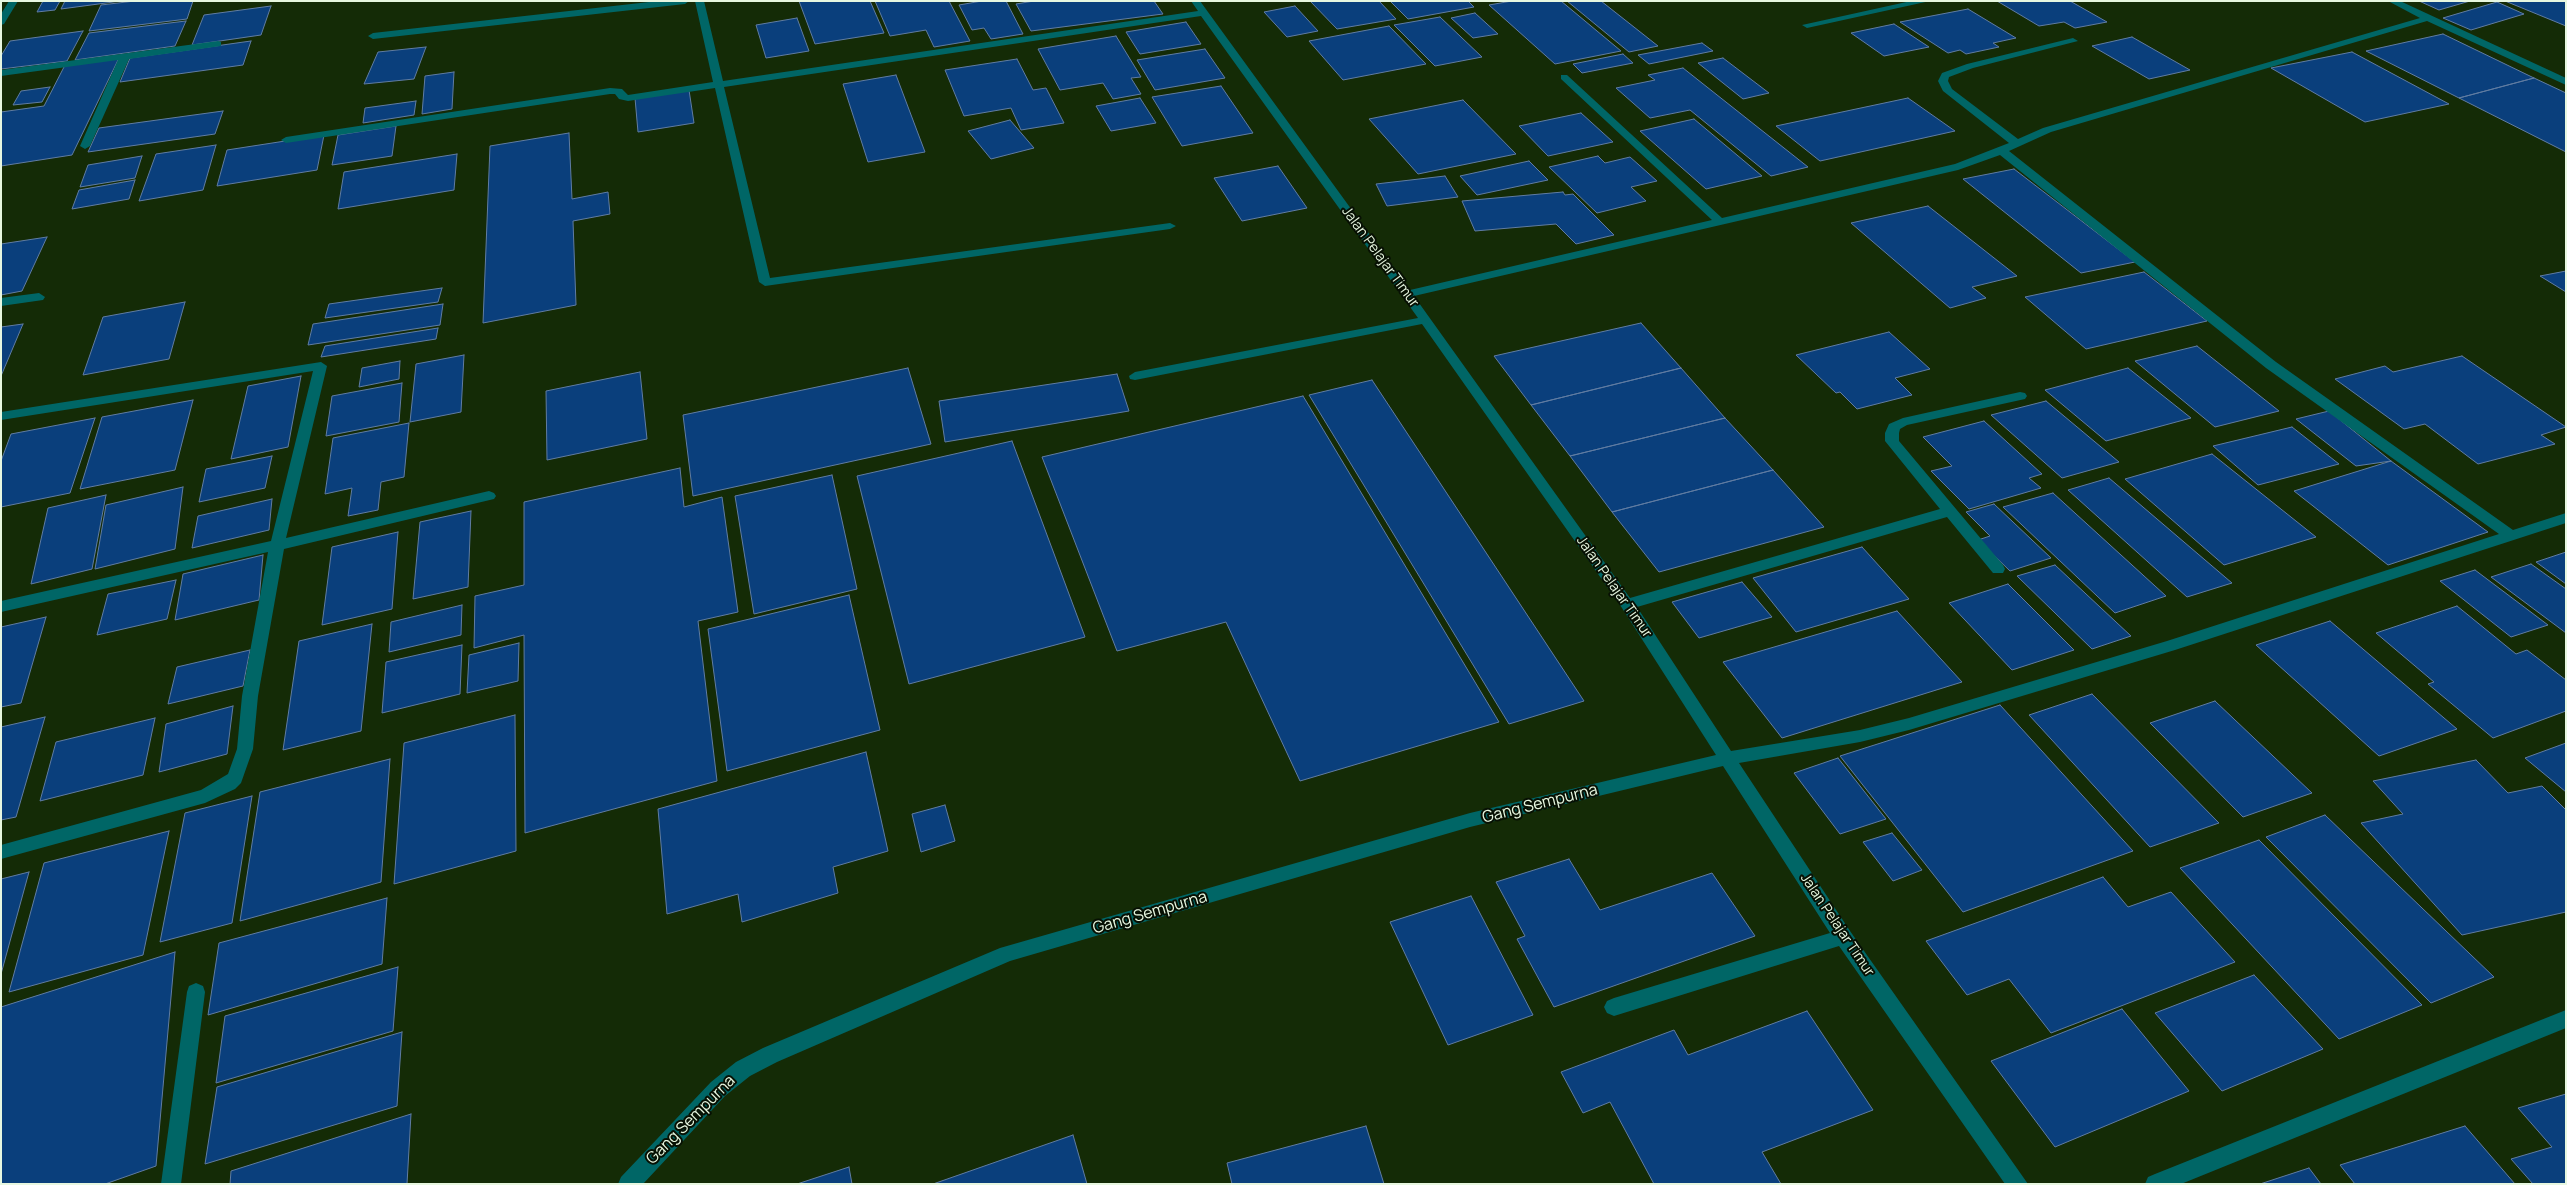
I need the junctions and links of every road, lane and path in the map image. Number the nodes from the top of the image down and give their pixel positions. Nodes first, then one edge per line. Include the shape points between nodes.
1 (14, 1) edge
2 (685, 1) edge
3 (699, 1) edge
4 (1926, 1) edge
5 (2392, 1) edge
6 (1199, 7) edge
7 (2428, 18) junction
8 (1, 22) edge
9 (1807, 26) dead end
10 (373, 36) dead end
11 (2073, 41) dead end
12 (218, 44) dead end
13 (125, 56) junction
14 (2566, 67) edge
15 (1, 73) edge
16 (2548, 73) junction
17 (1564, 77) dead end
18 (2566, 82) edge
19 (717, 84) junction
20 (286, 140) dead end
21 (2016, 143) junction
22 (85, 146) dead end
23 (2002, 151) junction
24 (1719, 221) junction
25 (1170, 226) dead end
26 (1408, 294) junction
27 (39, 297) dead end
28 (1, 302) edge
29 (1426, 320) junction
30 (1135, 376) dead end
31 (2020, 396) dead end
32 (1, 416) edge
33 (489, 496) dead end
34 (1950, 511) junction
35 (2566, 518) edge
36 (2510, 536) junction
37 (277, 545) junction
38 (1998, 569) dead end
39 (1628, 604) junction
40 (1, 608) edge
41 (1729, 758) junction
42 (1, 852) edge
43 (1842, 937) junction
44 (196, 992) dead end
45 (1614, 1007) dead end
46 (2566, 1018) edge
47 (171, 1184) edge
48 (628, 1184) edge
49 (2018, 1184) edge
50 (2155, 1184) edge

1 - 8 street
2 - 10 street
3 - 19 street
4 - 9 street
5 - 7 street
6 - 19 street
6 - 26 street, Jalan Pelajar Timur
7 - 16 street
7 - 21 street via 2047,130
11 - 21 street via 1945,75 1943,81 1948,91
12 - 13 street
13 - 15 street
13 - 22 street
14 - 16 street
16 - 18 street
17 - 24 street
19 - 20 street via 628,98 618,91 610,91
19 - 25 street via 765,282
21 - 23 street
23 - 24 street via 1958,167
23 - 36 street via 2271,366
24 - 26 street
26 - 29 street, Jalan Pelajar Timur
27 - 28 street
29 - 30 street
29 - 39 street, Jalan Pelajar Timur
31 - 34 street via 1903,422 1894,427 1892,441
32 - 37 street via 321,366
33 - 37 street
34 - 38 street
34 - 39 street
35 - 36 street, Gang Sempurna
36 - 41 street, Gang Sempurna via 2170,646 1909,724 1860,736
37 - 40 street
37 - 42 street via 250,696 245,749 235,778 205,796
39 - 41 street, Jalan Pelajar Timur
41 - 43 street, Jalan Pelajar Timur
41 - 48 street, Gang Sempurna via 1470,820 1007,954 743,1069 718,1089
43 - 45 street
43 - 49 street, Jalan Pelajar Timur
44 - 47 street
46 - 50 street

